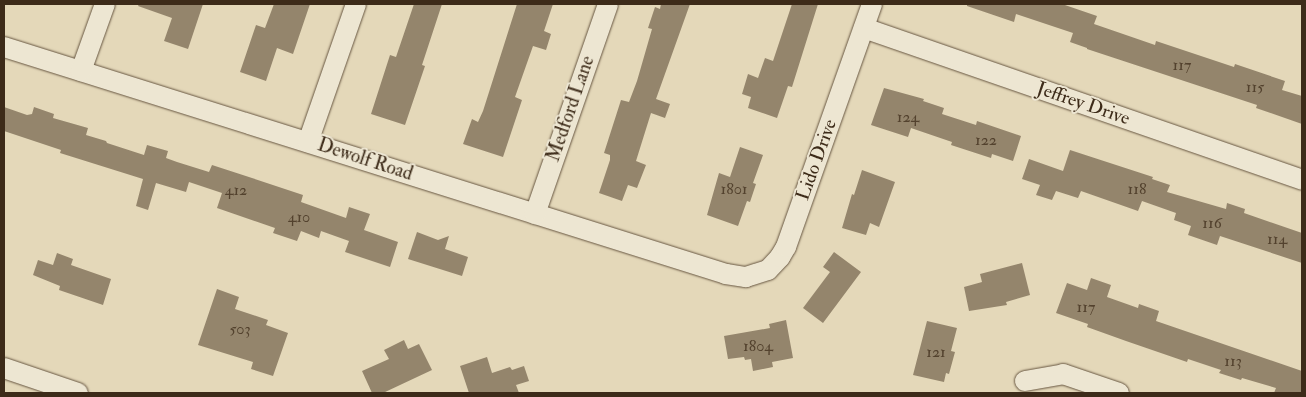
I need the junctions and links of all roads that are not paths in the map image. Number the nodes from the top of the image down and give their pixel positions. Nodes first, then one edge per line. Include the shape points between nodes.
1 (105, 4) edge
2 (356, 4) edge
3 (608, 4) edge
4 (872, 4) edge
5 (864, 28) junction
6 (4, 47) edge
7 (81, 72) junction
8 (308, 142) junction
9 (1302, 180) edge
10 (535, 214) junction
11 (726, 274) joint
12 (4, 368) edge
13 (1025, 381) dead end
14 (78, 393) edge
15 (1119, 393) edge

1 - 7 street
2 - 8 street
3 - 10 street, Medford Lane
4 - 5 street, Lido Drive
5 - 9 street, Jeffrey Drive
5 - 11 street, Lido Drive via 780,257 768,270 755,276
6 - 7 street, Dewolf Road
7 - 8 street, Dewolf Road
8 - 10 street, Dewolf Road
10 - 11 street, Dewolf Road
12 - 14 street
13 - 15 street via 1063,374

